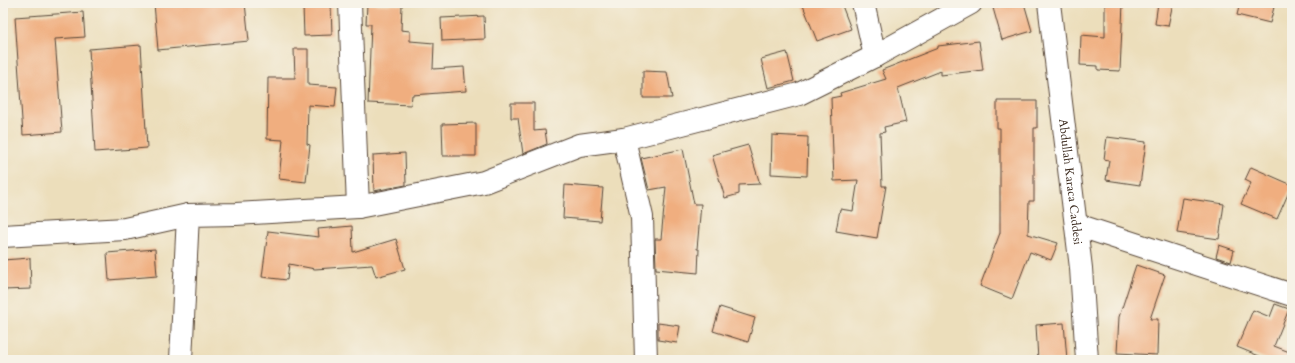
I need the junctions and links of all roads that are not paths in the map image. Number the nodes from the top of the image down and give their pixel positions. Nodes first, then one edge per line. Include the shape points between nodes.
1 (350, 3) edge
2 (863, 3) edge
3 (971, 3) edge
4 (1049, 3) edge
5 (875, 56) junction
6 (624, 139) junction
7 (358, 207) junction
8 (188, 215) junction
9 (1077, 225) junction
10 (3, 236) edge
11 (1292, 295) edge
12 (181, 360) edge
13 (646, 360) edge
14 (1087, 360) edge

1 - 7 street
2 - 5 street
3 - 5 street
4 - 9 street, Abdullah Karaca Caddesi
5 - 6 street via 799,94
6 - 7 street via 578,145 484,182
6 - 13 street via 642,217
7 - 8 street
8 - 10 street via 125,229
8 - 12 street
9 - 11 street
9 - 14 street, Abdullah Karaca Caddesi

